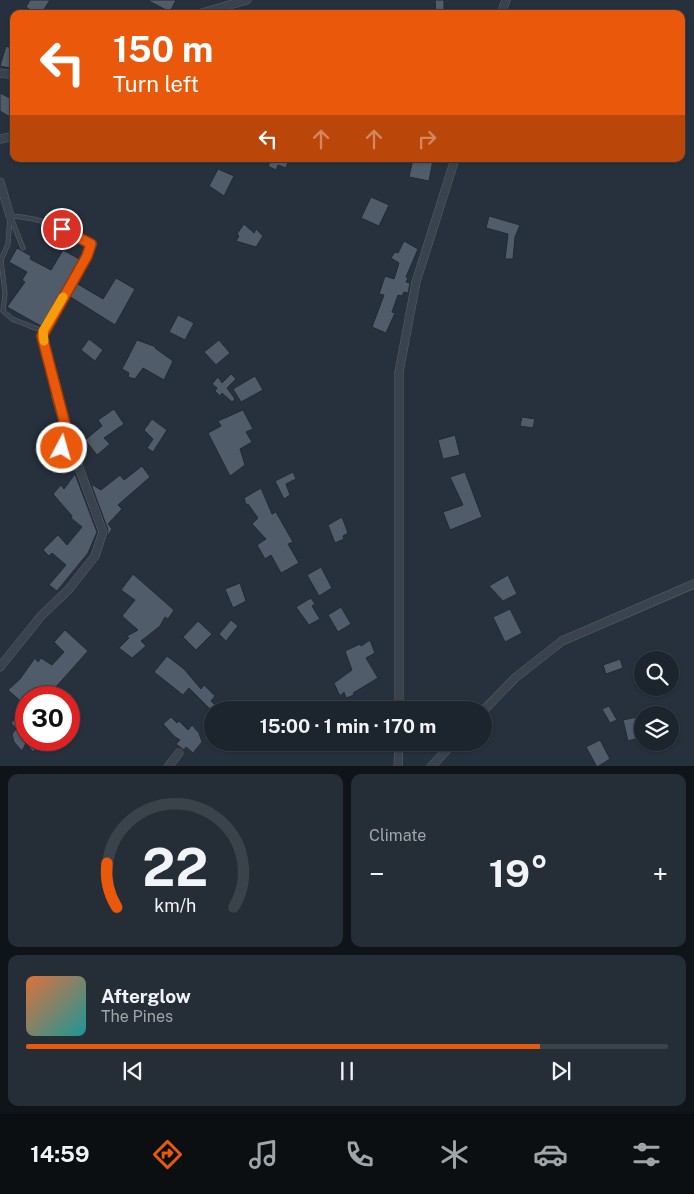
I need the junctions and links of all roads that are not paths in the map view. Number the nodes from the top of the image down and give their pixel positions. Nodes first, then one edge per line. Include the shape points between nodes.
1 (247, 0) edge
2 (212, 10) edge
3 (454, 162) edge
4 (0, 182) edge
5 (10, 216) junction
6 (23, 248) dead end
7 (42, 333) junction
8 (66, 428) junction
9 (78, 465) junction
10 (694, 584) edge
11 (0, 667) edge
12 (398, 701) edge
13 (492, 702) edge
14 (399, 751) edge
15 (445, 751) edge
16 (179, 753) dead end
17 (168, 766) edge
18 (398, 766) edge
19 (431, 766) edge

1 - 2 street
3 - 12 street via 416,282 399,372
4 - 5 street
5 - 6 lane
5 - 7 lane via 8,244 1,260 5,294 3,311 12,319
5 - 7 lane via 34,217 76,234 91,244
7 - 8 street
8 - 9 street via 72,434
8 - 9 street via 62,434 62,448 70,462
9 - 11 street via 103,532 95,556
10 - 13 street via 562,641 515,678
14 - 18 street
15 - 19 street
16 - 17 street

